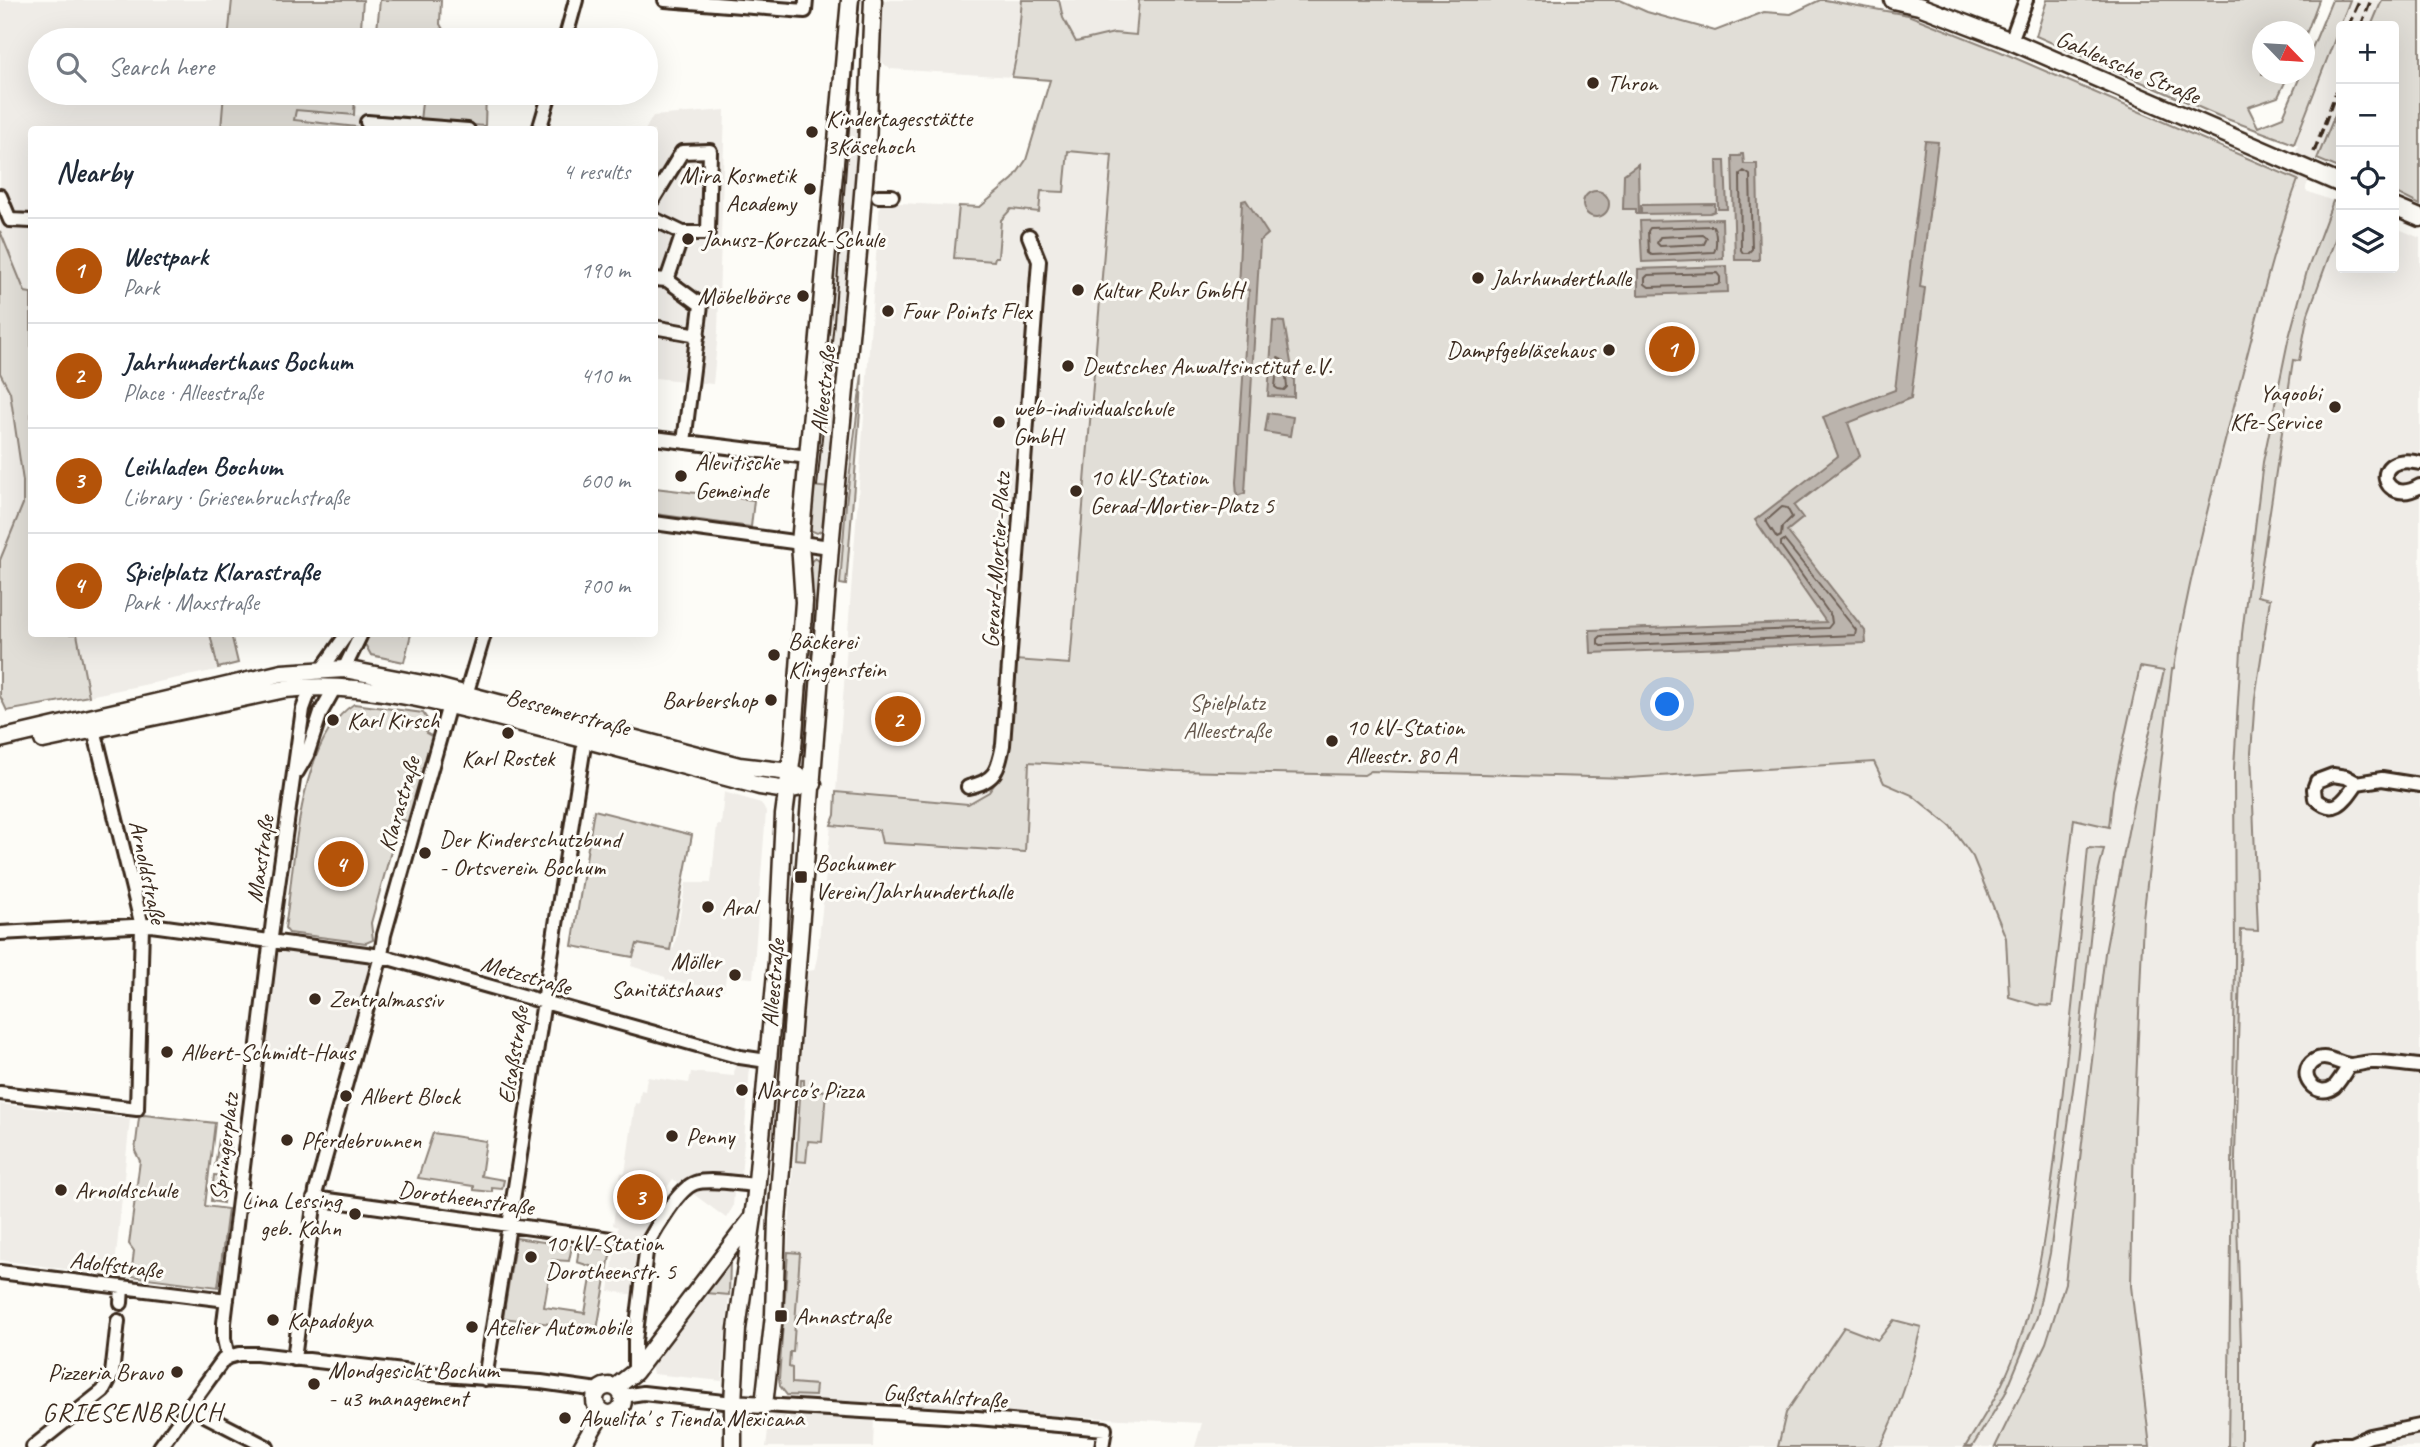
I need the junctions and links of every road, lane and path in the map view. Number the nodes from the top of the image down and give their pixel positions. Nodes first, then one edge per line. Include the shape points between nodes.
1 (576, 0) edge
2 (665, 0) edge
3 (806, 0) edge
4 (850, 0) edge
5 (873, 0) edge
6 (1893, 0) edge
7 (2026, 0) edge
8 (568, 28) edge
9 (2011, 41) junction
10 (546, 105) edge
11 (367, 122) dead end
12 (418, 126) edge
13 (540, 126) edge
14 (2336, 182) edge
15 (658, 191) edge
16 (878, 195) dead end
17 (0, 196) edge
18 (892, 196) dead end
19 (2399, 209) edge
20 (2420, 218) edge
21 (658, 221) edge
22 (28, 222) edge
23 (683, 233) junction
24 (1029, 236) dead end
25 (661, 279) edge
26 (658, 328) edge
27 (698, 335) junction
28 (658, 439) edge
29 (684, 442) junction
30 (808, 457) junction
31 (2420, 463) edge
32 (2420, 486) edge
33 (658, 524) edge
34 (800, 543) junction
35 (830, 547) junction
36 (345, 637) edge
37 (360, 637) edge
38 (483, 637) edge
39 (321, 669) junction
40 (344, 669) junction
41 (312, 687) junction
42 (335, 687) junction
43 (466, 695) junction
44 (449, 705) junction
45 (94, 729) junction
46 (0, 739) edge
47 (585, 739) junction
48 (0, 750) edge
49 (790, 772) junction
50 (292, 782) junction
51 (2357, 783) dead end
52 (813, 784) junction
53 (2420, 785) edge
54 (968, 787) dead end
55 (788, 790) junction
56 (142, 926) junction
57 (0, 933) edge
58 (271, 942) junction
59 (381, 957) junction
60 (543, 1001) junction
61 (767, 1061) junction
62 (2349, 1065) dead end
63 (2420, 1066) edge
64 (0, 1093) edge
65 (757, 1185) junction
66 (780, 1187) junction
67 (314, 1198) junction
68 (752, 1218) junction
69 (508, 1226) junction
70 (611, 1239) dead end
71 (0, 1272) edge
72 (122, 1287) junction
73 (227, 1300) junction
74 (121, 1303) dead end
75 (118, 1321) dead end
76 (228, 1357) junction
77 (294, 1359) junction
78 (635, 1372) junction
79 (485, 1379) junction
80 (598, 1390) junction
81 (619, 1392) junction
82 (733, 1403) junction
83 (764, 1405) junction
84 (189, 1407) junction
85 (602, 1412) junction
86 (2420, 1426) edge
87 (2350, 1446) edge
88 (33, 1447) edge
89 (160, 1447) edge
90 (267, 1447) edge
91 (582, 1447) edge
92 (733, 1447) edge
93 (1102, 1447) edge
94 (2319, 1447) edge

1 - 8 street
2 - 3 street via 805,11
4 - 30 main road, Alleestraße
5 - 35 main road, Alleestraße via 862,215
6 - 9 main road, Gahlensche Straße
7 - 9 street
9 - 14 main road, Gahlensche Straße
10 - 13 street
11 - 12 street
15 - 23 street via 682,152 710,151 708,233
16 - 18 street
17 - 22 street via 10,220
19 - 20 main road
21 - 23 street
23 - 25 street
24 - 54 street, Gerard-Mortier-Platz via 1039,261 1003,745 992,776
25 - 27 street via 701,305
26 - 27 street
27 - 29 street
28 - 29 street
29 - 30 street
30 - 34 main road, Alleestraße
31 - 32 street via 2400,460 2388,468 2385,477 2387,484 2400,492
33 - 34 street
34 - 35 street
34 - 49 main road, Alleestraße via 804,602
35 - 52 main road, Alleestraße
36 - 39 street
37 - 40 street
38 - 43 street
39 - 40 main road, Bessemerstraße
39 - 41 main road
39 - 46 main road, Bessemerstraße via 282,673
40 - 42 main road
40 - 43 main road, Bessemerstraße
41 - 42 main road, Bessemerstraße
41 - 45 main road, Bessemerstraße
41 - 50 street, Maxstraße via 303,709
42 - 44 main road, Bessemerstraße via 387,691
42 - 50 street, Maxstraße
43 - 49 main road, Bessemerstraße via 740,766
44 - 47 main road, Bessemerstraße
44 - 59 street, Klarastraße
45 - 48 main road, Bessemerstraße
45 - 56 street, Arnoldstraße
47 - 55 main road, Bessemerstraße
47 - 60 street, Elsaßstraße
49 - 52 main road
49 - 55 main road, Alleestraße
50 - 58 street, Maxstraße
51 - 53 street via 2382,779
52 - 55 main road
52 - 66 main road, Alleestraße
55 - 61 main road, Alleestraße
56 - 57 street, Metzstraße
56 - 58 street, Metzstraße
56 - 64 street, Arnoldstraße via 137,1109
58 - 59 street, Metzstraße
58 - 73 street, Springerplatz
59 - 60 street, Metzstraße
59 - 67 street
60 - 61 street, Metzstraße
60 - 69 street, Elsaßstraße
61 - 65 main road, Alleestraße
62 - 63 street
65 - 66 main road
65 - 68 main road, Alleestraße
65 - 78 street via 693,1183 654,1230 647,1244
66 - 83 main road, Alleestraße
67 - 69 street, Dorotheenstraße
67 - 77 street
68 - 78 main road
68 - 82 main road, Alleestraße via 737,1329
69 - 70 street, Dorotheenstraße
69 - 79 street, Elsaßstraße
71 - 72 street, Adolfstraße
72 - 73 street, Adolfstraße
72 - 74 street
73 - 76 street, Springerplatz via 224,1339
75 - 88 street via 109,1382 103,1391
76 - 77 street via 257,1354
76 - 84 street
77 - 79 street
78 - 81 main road
79 - 80 street
80 - 81 main road via 604,1386
80 - 85 main road via 595,1402
81 - 82 street
81 - 85 main road via 618,1411
82 - 83 main road
82 - 92 main road, Alleestraße
83 - 93 street, Gußstahlstraße via 1105,1429
84 - 89 street
84 - 90 street
85 - 91 main road
86 - 87 street via 2370,1436
87 - 94 street

